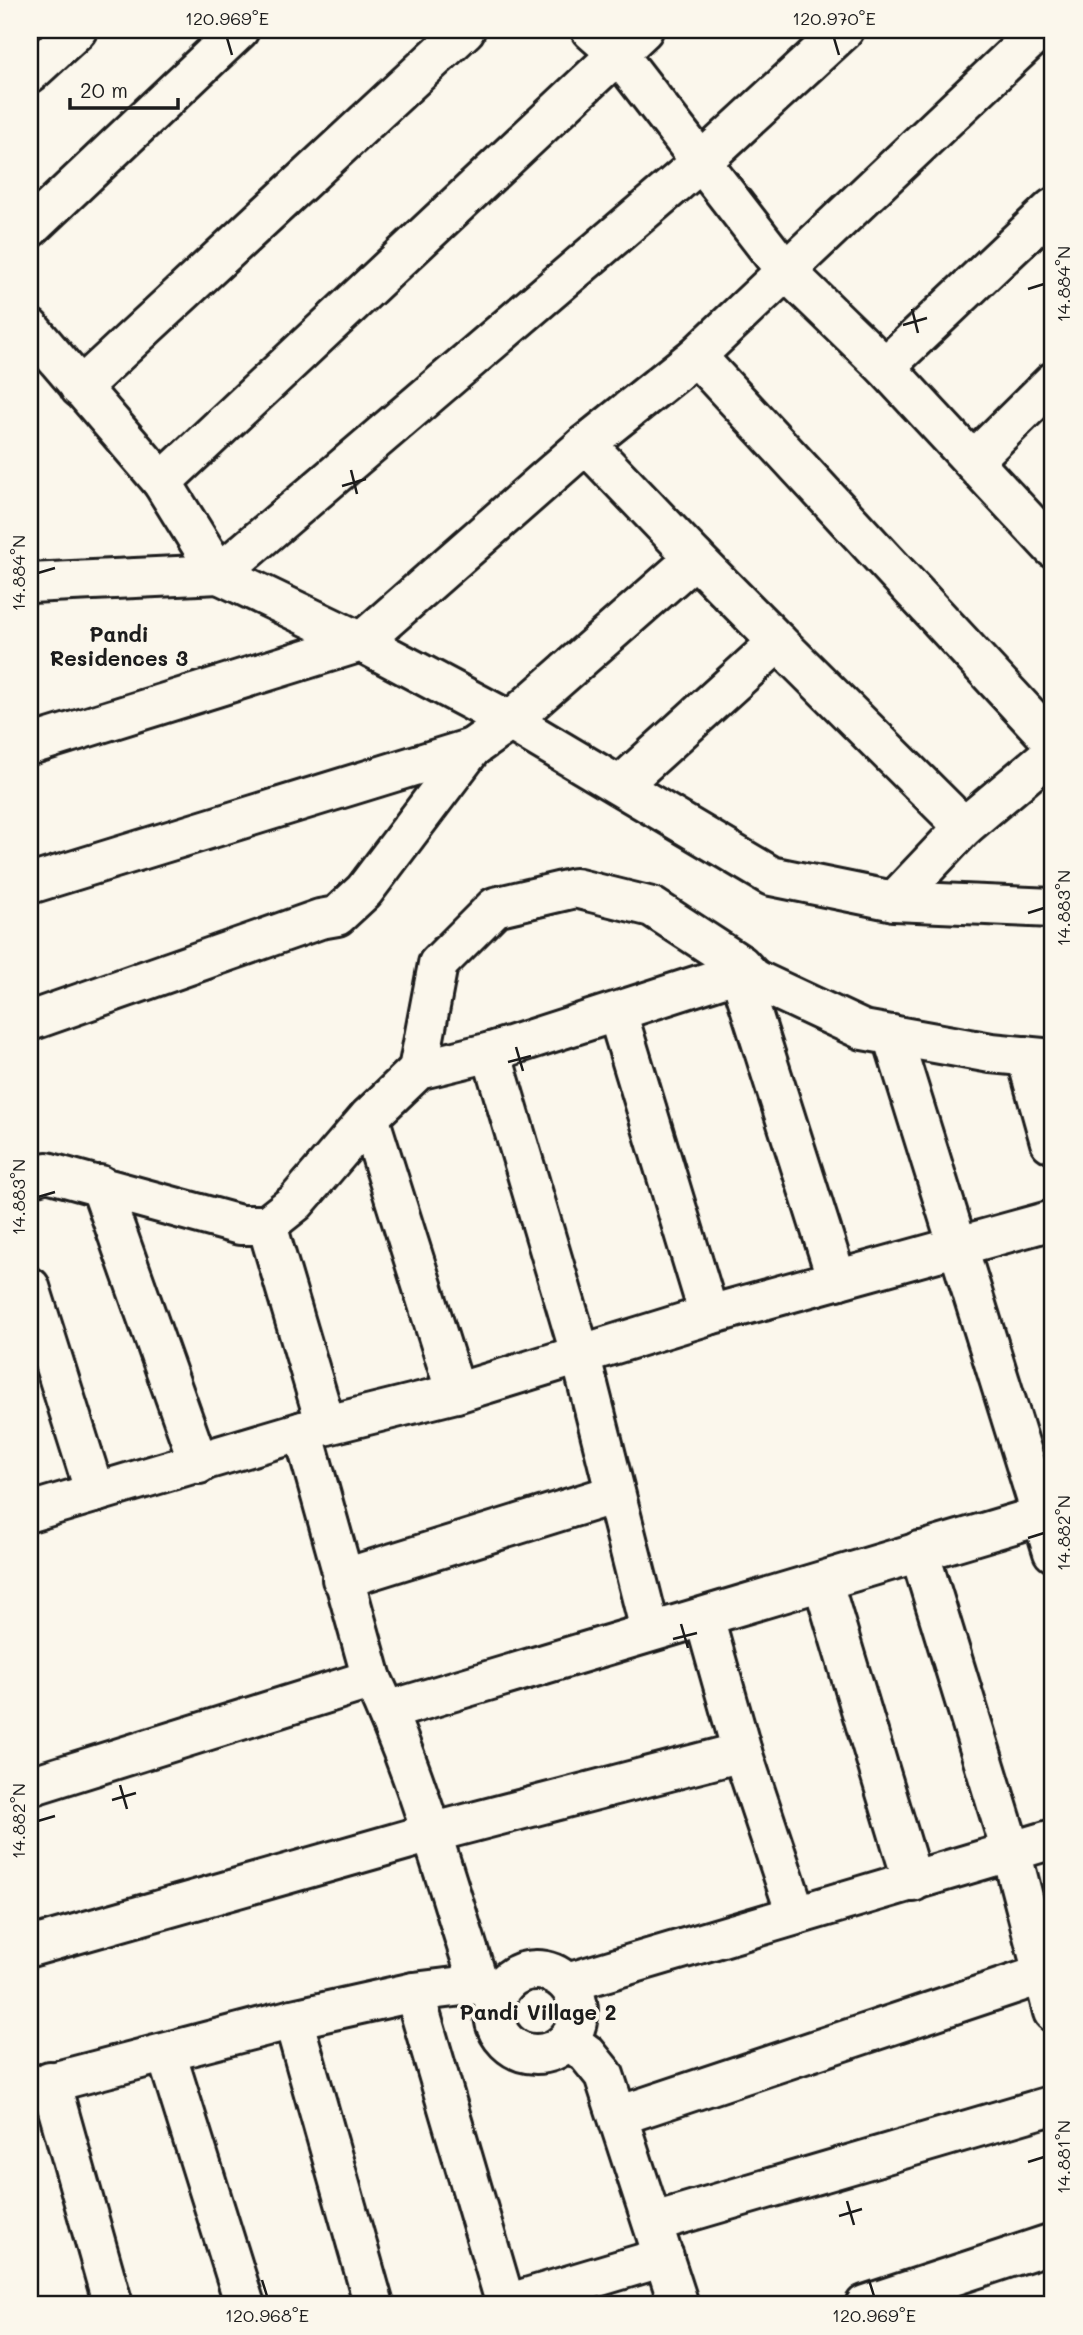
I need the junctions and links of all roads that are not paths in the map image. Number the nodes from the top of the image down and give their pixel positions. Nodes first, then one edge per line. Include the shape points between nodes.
1 (78, 30) edge
2 (240, 30) edge
3 (466, 30) edge
4 (844, 30) edge
5 (1040, 30) edge
6 (617, 38) edge
7 (30, 73) edge
8 (701, 162) junction
9 (1053, 208) edge
10 (30, 228) edge
11 (784, 269) junction
12 (30, 328) edge
13 (696, 356) junction
14 (885, 367) junction
15 (1053, 382) edge
16 (80, 388) junction
17 (586, 444) junction
18 (974, 460) junction
19 (162, 482) junction
20 (1053, 548) edge
21 (695, 558) junction
22 (219, 574) junction
23 (30, 583) edge
24 (361, 642) junction
25 (778, 642) junction
26 (510, 721) junction
27 (1053, 741) edge
28 (30, 745) edge
29 (472, 748) junction
30 (1053, 751) edge
31 (621, 785) junction
32 (964, 827) junction
33 (30, 884) edge
34 (894, 901) junction
35 (1053, 908) edge
36 (745, 975) junction
37 (617, 1012) junction
38 (30, 1021) edge
39 (892, 1035) junction
40 (491, 1052) junction
41 (1040, 1058) edge
42 (418, 1070) junction
43 (369, 1117) junction
44 (1049, 1142) dead end
45 (30, 1177) edge
46 (100, 1185) junction
47 (1053, 1220) edge
48 (267, 1225) junction
49 (956, 1248) junction
50 (837, 1280) junction
51 (30, 1287) edge
52 (709, 1315) junction
53 (580, 1353) junction
54 (456, 1393) junction
55 (315, 1428) junction
56 (200, 1464) junction
57 (95, 1493) junction
58 (615, 1494) junction
59 (30, 1512) edge
60 (1046, 1514) edge
61 (919, 1551) junction
62 (1053, 1552) edge
63 (342, 1579) junction
64 (823, 1583) junction
65 (704, 1617) junction
66 (650, 1630) junction
67 (379, 1695) junction
68 (742, 1752) junction
69 (30, 1786) edge
70 (430, 1833) junction
71 (1053, 1839) edge
72 (1011, 1851) junction
73 (913, 1882) junction
74 (796, 1914) junction
75 (30, 1947) edge
76 (1048, 1973) edge
77 (567, 1983) junction
78 (487, 1990) junction
79 (414, 1992) junction
80 (1053, 2012) edge
81 (293, 2019) junction
82 (568, 2040) junction
83 (166, 2053) junction
84 (40, 2085) edge
85 (1053, 2105) edge
86 (618, 2116) junction
87 (659, 2239) junction
88 (1053, 2243) edge
89 (113, 2305) edge
90 (245, 2305) edge
91 (374, 2305) edge
92 (505, 2305) edge
93 (679, 2305) edge
94 (865, 2305) edge

1 - 7 street
2 - 10 street
3 - 16 street
4 - 8 street
5 - 11 street
6 - 8 street
6 - 19 street
8 - 11 street
8 - 22 street
9 - 14 street
11 - 13 street
11 - 14 street
12 - 16 street
13 - 17 street
13 - 27 street
14 - 18 street
15 - 18 street
16 - 19 street
17 - 21 street
17 - 24 street
18 - 20 street
19 - 22 street
21 - 25 street
21 - 26 street
22 - 23 street
22 - 24 street
24 - 26 street
24 - 28 street
25 - 31 street
25 - 32 street
26 - 29 street
26 - 31 street
29 - 33 street
29 - 38 street via 364,891 338,916
30 - 32 street
31 - 34 street via 771,876
32 - 34 street
34 - 35 street
36 - 37 street
36 - 39 street via 863,1030
36 - 42 street via 741,965 652,907 575,888 495,907 438,964
36 - 50 street
37 - 40 street
37 - 52 street
39 - 41 street
39 - 49 street
40 - 42 street
40 - 53 street
41 - 44 street
42 - 43 street
43 - 48 street via 296,1202
43 - 54 street
45 - 46 street via 47,1172
46 - 48 street via 240,1225
46 - 56 street
47 - 49 street
48 - 55 street
49 - 50 street
49 - 60 street
50 - 52 street
51 - 57 street
52 - 53 street
53 - 54 street
53 - 58 street
54 - 55 street
55 - 56 street
55 - 63 street
56 - 57 street
57 - 59 street
58 - 63 street
58 - 66 street
60 - 61 street
60 - 62 street
61 - 64 street
61 - 72 street
63 - 67 street
64 - 65 street
64 - 73 street
65 - 66 street
65 - 68 street
66 - 67 street
67 - 69 street
67 - 70 street
68 - 70 street
68 - 74 street
70 - 75 street
70 - 78 street
71 - 72 street
72 - 73 street
72 - 76 street
73 - 74 street
74 - 77 street
76 - 80 street
76 - 86 street
77 - 78 street via 556,1974 528,1970
77 - 82 street via 576,1996 578,2012
78 - 79 street
78 - 82 street via 495,2025 513,2048 542,2054
79 - 81 street
79 - 92 street
81 - 83 street
81 - 91 street
82 - 86 street via 587,2053 604,2075
83 - 84 street
83 - 90 street
84 - 89 street
85 - 87 street
86 - 87 street
87 - 92 street
87 - 93 street
88 - 94 street

